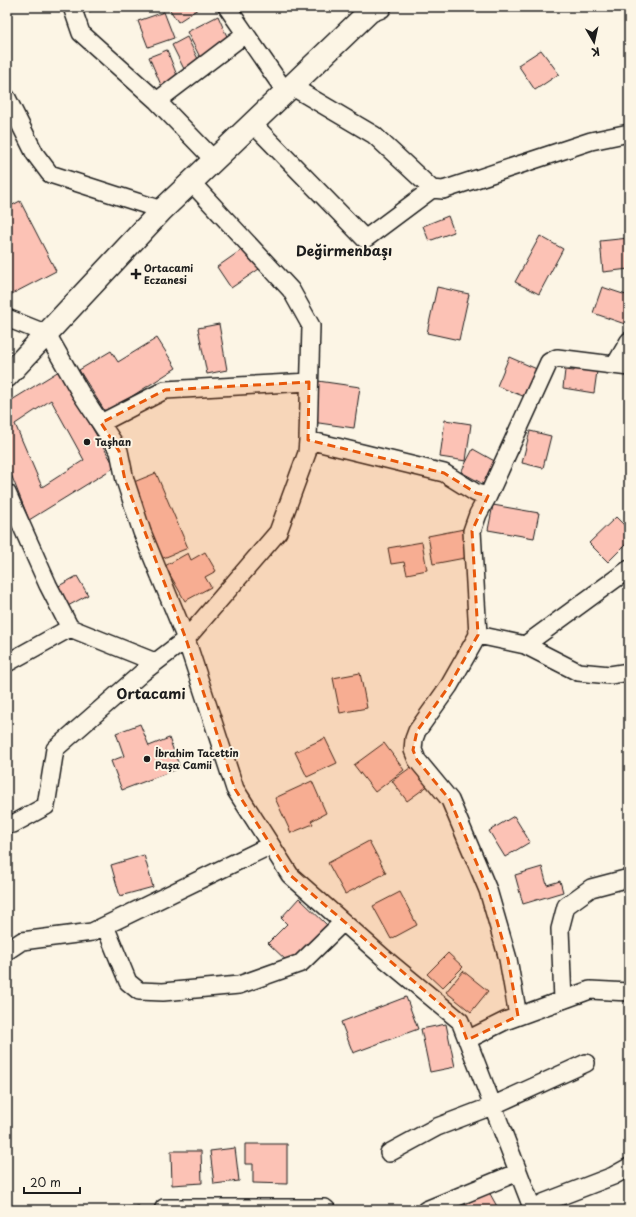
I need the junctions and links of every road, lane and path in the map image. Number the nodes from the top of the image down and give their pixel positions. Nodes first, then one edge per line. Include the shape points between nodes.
1 (72, 7) edge
2 (226, 7) edge
3 (380, 7) edge
4 (245, 34) junction
5 (288, 89) junction
6 (7, 98) edge
7 (157, 101) junction
8 (252, 123) junction
9 (629, 133) edge
10 (214, 160) junction
11 (191, 182) junction
12 (432, 189) junction
13 (162, 210) junction
14 (7, 318) edge
15 (47, 334) junction
16 (629, 340) edge
17 (622, 366) edge
18 (7, 376) edge
19 (309, 382) junction
20 (101, 423) junction
21 (308, 440) junction
22 (7, 493) edge
23 (488, 496) junction
24 (629, 570) edge
25 (70, 628) junction
26 (478, 635) junction
27 (186, 639) junction
28 (526, 645) junction
29 (156, 662) junction
30 (7, 663) edge
31 (629, 672) edge
32 (7, 825) edge
33 (271, 846) junction
34 (629, 878) edge
35 (343, 922) junction
36 (105, 926) junction
37 (7, 951) edge
38 (629, 992) edge
39 (563, 1000) junction
40 (518, 1016) junction
41 (467, 1040) junction
42 (586, 1063) dead end
43 (492, 1106) junction
44 (389, 1153) dead end
45 (629, 1167) edge
46 (518, 1172) junction
47 (163, 1210) edge
48 (327, 1210) edge
49 (426, 1210) edge
50 (533, 1210) edge
51 (541, 1210) edge

1 - 7 street via 81,33
2 - 4 street
3 - 5 street via 370,11
4 - 5 street
4 - 7 street
5 - 8 street
5 - 12 street via 374,135
6 - 13 street via 35,154 50,174
7 - 10 street
8 - 10 street
8 - 12 street via 365,239
9 - 12 street via 591,141 443,190
10 - 11 street
11 - 13 street
11 - 19 street via 291,290 311,326
13 - 15 street
14 - 15 street
15 - 18 street
15 - 20 street
16 - 17 street
17 - 23 street via 557,358 549,362
19 - 20 street via 165,390
19 - 21 street
20 - 27 street via 119,451 125,480 142,532
21 - 23 street via 444,473 476,493
21 - 27 street via 307,454 278,532
22 - 25 street
23 - 26 street via 472,531
24 - 28 street
25 - 29 street
25 - 30 street
26 - 28 street
26 - 40 street via 449,686 417,731 413,750 417,760 450,800 488,890 508,959
27 - 29 street
27 - 33 street via 235,789
28 - 31 street via 578,672 610,675
29 - 32 street via 55,749 46,806
33 - 35 street via 290,875
33 - 36 street
34 - 39 street via 591,888 566,906 560,930
35 - 36 street via 302,963 239,986 163,992 138,991 128,982
35 - 41 street via 460,1021
36 - 37 street via 92,932 22,941
38 - 39 street via 590,990
39 - 40 street
40 - 41 street
41 - 43 street
42 - 43 street
43 - 44 street via 437,1127
43 - 46 street
45 - 51 street via 613,1176 543,1202
46 - 49 street
46 - 50 street
47 - 48 street

